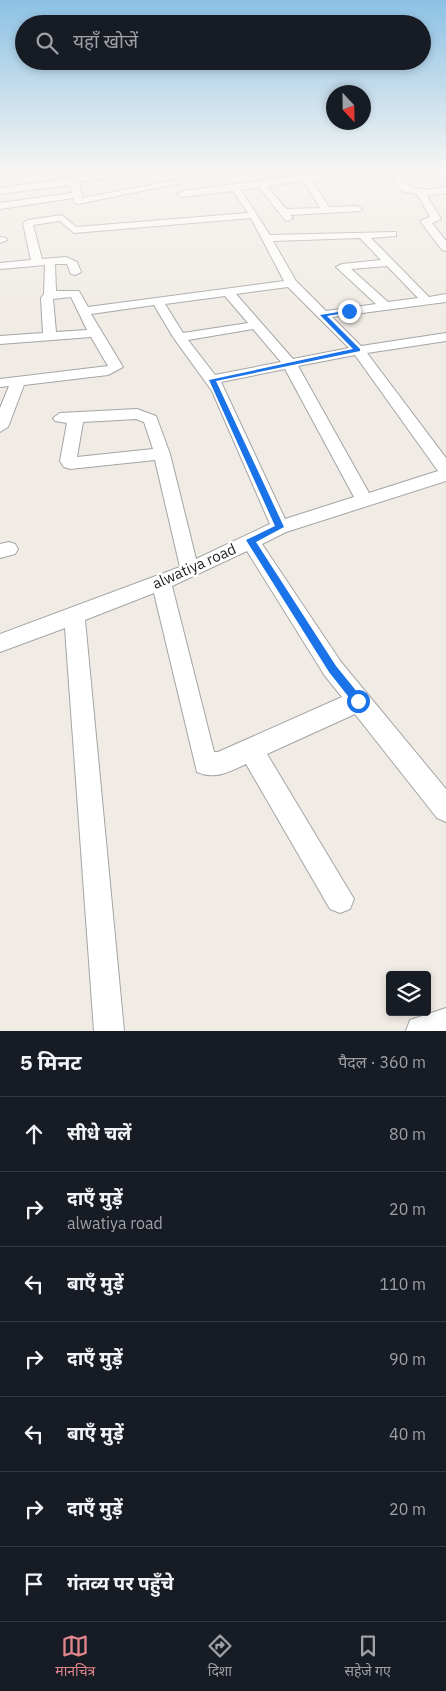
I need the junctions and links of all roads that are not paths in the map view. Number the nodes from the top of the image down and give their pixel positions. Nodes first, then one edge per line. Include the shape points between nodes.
1 (46, 220) edge
2 (64, 220) edge
3 (193, 220) edge
4 (257, 220) edge
5 (430, 220) edge
6 (392, 234) dead end
7 (364, 236) junction
8 (266, 238) junction
9 (446, 247) edge
10 (50, 261) junction
11 (37, 262) junction
12 (389, 262) junction
13 (0, 266) edge
14 (75, 272) dead end
15 (291, 283) junction
16 (227, 290) junction
17 (50, 295) junction
18 (446, 298) edge
19 (426, 300) junction
20 (157, 301) junction
21 (385, 306) junction
22 (85, 311) junction
23 (323, 315) junction
24 (256, 325) junction
25 (95, 333) junction
26 (50, 336) junction
27 (180, 337) junction
28 (446, 337) edge
29 (0, 340) edge
30 (358, 350) junction
31 (289, 363) junction
32 (212, 380) junction
33 (18, 381) junction
34 (0, 383) edge
35 (0, 427) edge
36 (162, 454) junction
37 (446, 470) edge
38 (446, 475) edge
39 (365, 501) junction
40 (280, 527) junction
41 (250, 540) junction
42 (190, 570) junction
43 (161, 582) junction
44 (74, 615) junction
45 (0, 644) edge
46 (358, 701) junction
47 (251, 750) junction
48 (446, 808) edge
49 (340, 899) dead end
50 (446, 1023) edge
51 (109, 1031) edge
52 (420, 1031) edge

1 - 11 street via 28,223
2 - 3 street via 74,230
4 - 8 street
5 - 9 street via 425,221
6 - 7 street
7 - 8 street
7 - 12 street
8 - 15 street
10 - 11 street
10 - 14 street via 70,260
10 - 17 street
11 - 13 street
12 - 19 street
12 - 21 street via 342,267
15 - 16 street
15 - 23 street
16 - 20 street
16 - 24 street
17 - 22 street via 75,293
17 - 26 street via 47,298
18 - 19 street
19 - 21 street
20 - 22 street
20 - 27 street
21 - 23 street
22 - 25 street
23 - 30 street
24 - 27 street
24 - 31 street
25 - 26 street
25 - 33 street via 115,362 114,369
26 - 29 street
27 - 32 street
28 - 30 street
30 - 31 street
30 - 37 street
31 - 32 street
31 - 39 street
32 - 40 street
33 - 34 street
33 - 35 street
36 - 36 street via 151,419 145,415 68,417 70,463
36 - 42 street
38 - 39 street, alwatiya road
39 - 40 street, alwatiya road
40 - 41 street, alwatiya road
41 - 42 street, alwatiya road
41 - 46 street via 333,669
42 - 43 street, alwatiya road
43 - 44 street, alwatiya road
43 - 47 street via 205,764 219,764
44 - 45 street, alwatiya road
44 - 51 street
46 - 47 street
46 - 48 street
47 - 49 street
50 - 52 street

